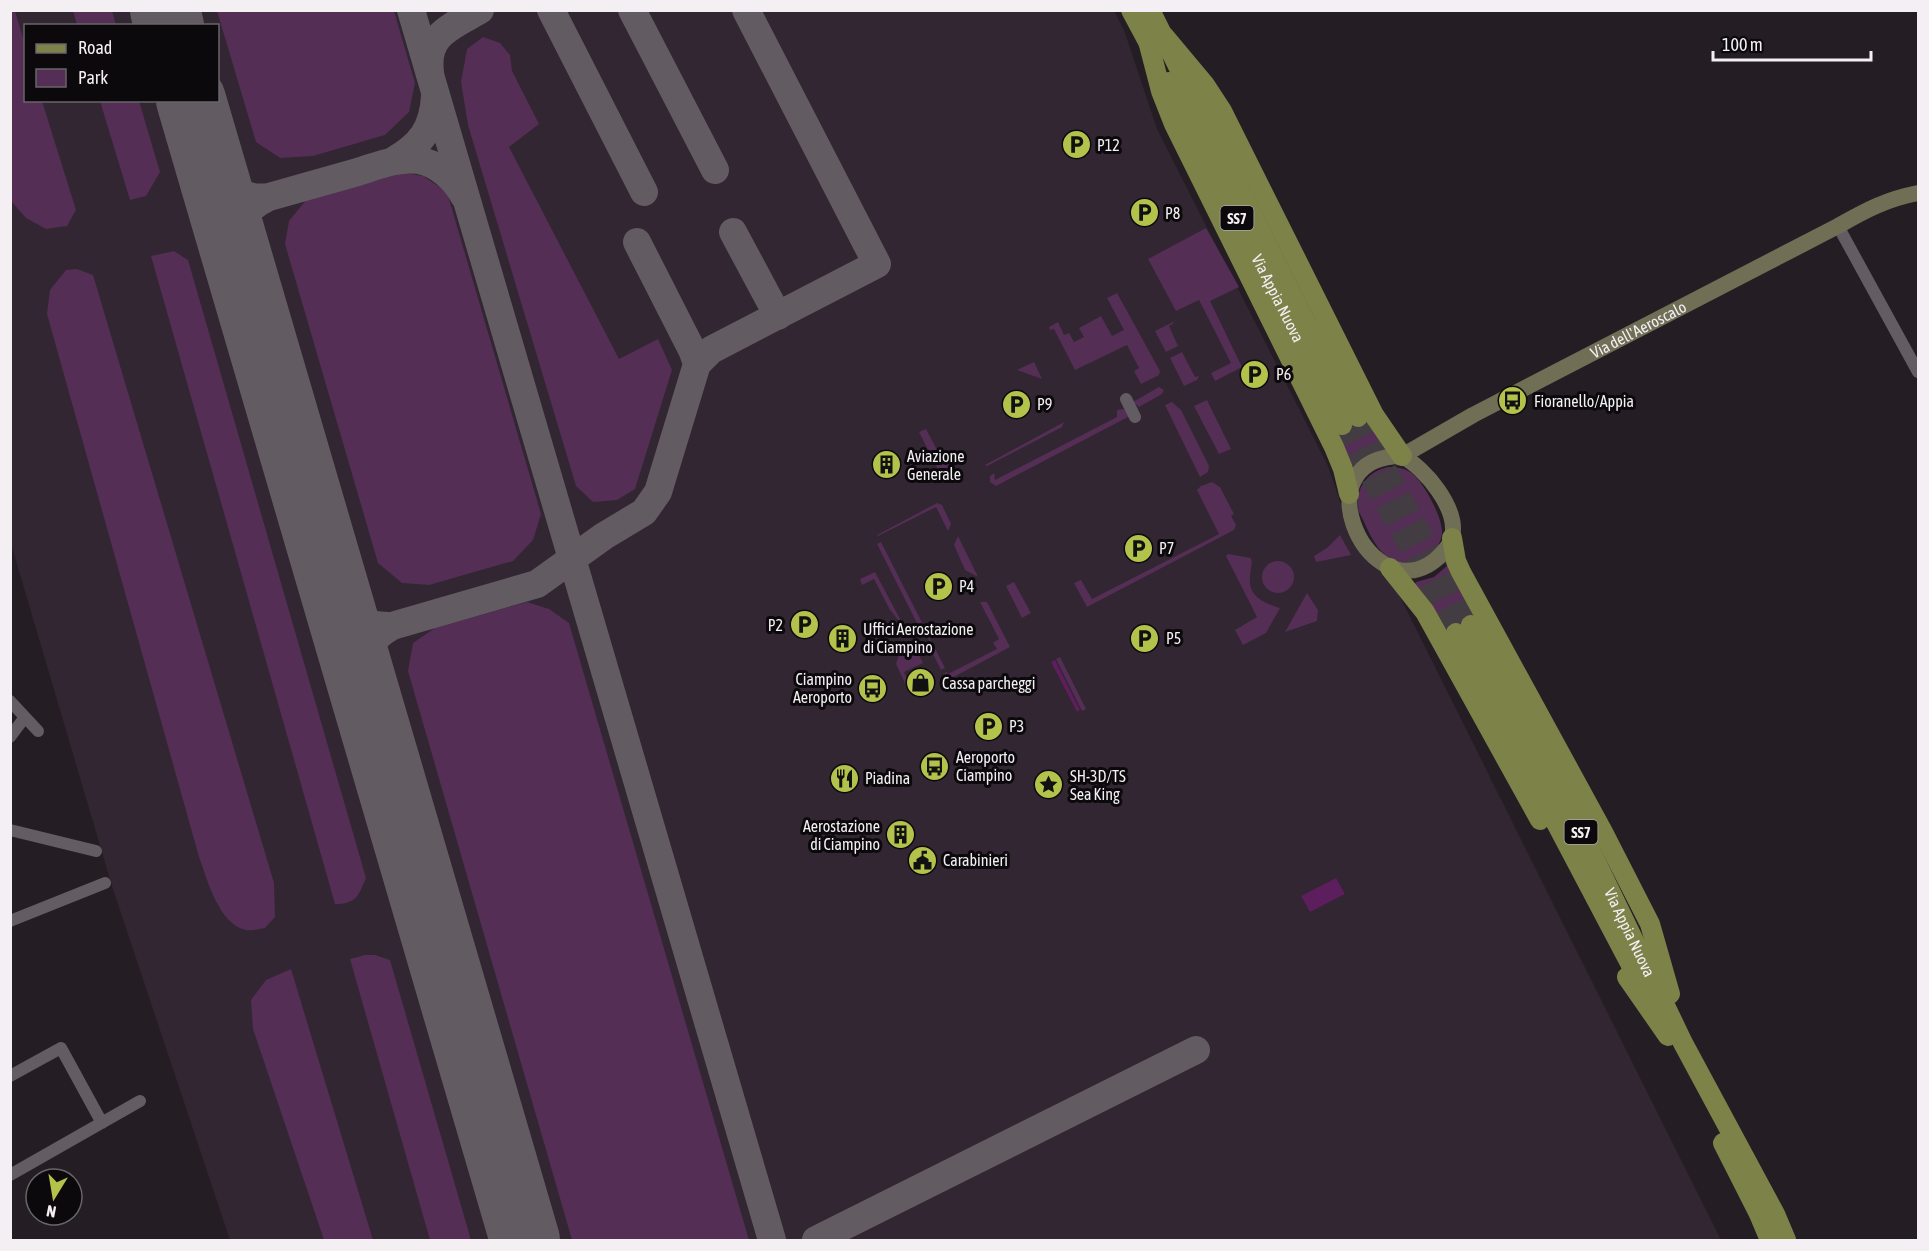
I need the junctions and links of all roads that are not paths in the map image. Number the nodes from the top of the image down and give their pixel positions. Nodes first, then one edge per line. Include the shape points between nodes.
1 (1131, 10) edge
2 (1150, 10) edge
3 (1156, 39) junction
4 (1918, 193) edge
5 (1838, 226) junction
6 (1918, 372) edge
7 (1126, 399) dead end
8 (1135, 417) dead end
9 (1350, 421) tunnel mouth
10 (1438, 434) junction
11 (1402, 456) junction
12 (1430, 478) junction
13 (1349, 494) junction
14 (1452, 538) junction
15 (1390, 568) junction
16 (1464, 629) tunnel mouth
17 (10, 701) edge
18 (25, 717) junction
19 (38, 732) dead end
20 (10, 737) edge
21 (10, 830) edge
22 (96, 851) dead end
23 (105, 883) dead end
24 (10, 921) edge
25 (1676, 1040) junction
26 (10, 1076) edge
27 (141, 1101) dead end
28 (102, 1123) junction
29 (10, 1175) edge
30 (1770, 1240) edge
31 (1786, 1240) edge

1 - 3 main road, Via Appia Nuova / SS7
2 - 3 main road, Via Appia Nuova / SS7
3 - 9 main road, Via Appia Nuova / SS7
3 - 11 main road via 1205,86 1222,111 1374,415
3 - 13 main road via 1164,97 1176,128 1334,447
4 - 5 street, Via dell'Aeroscalo via 1875,205
5 - 6 street
5 - 10 street, Via dell'Aeroscalo
7 - 8 street
10 - 11 street, Via dell'Aeroscalo
10 - 12 street via 1427,453
11 - 12 street
11 - 13 street via 1382,457 1367,464 1355,477
12 - 14 street via 1450,515
13 - 15 street via 1352,518 1367,549
14 - 15 street via 1440,556 1426,567 1405,571
14 - 25 main road via 1461,572 1650,924
15 - 25 main road via 1425,612 1621,969
16 - 25 main road, Via Appia Nuova / SS7
17 - 18 street
18 - 19 street
18 - 20 street
21 - 22 street
23 - 24 street
25 - 30 main road, Via Appia Nuova / SS7
25 - 31 main road, Via Appia Nuova / SS7 via 1776,1214
26 - 28 street via 61,1048
27 - 28 street
28 - 29 street

